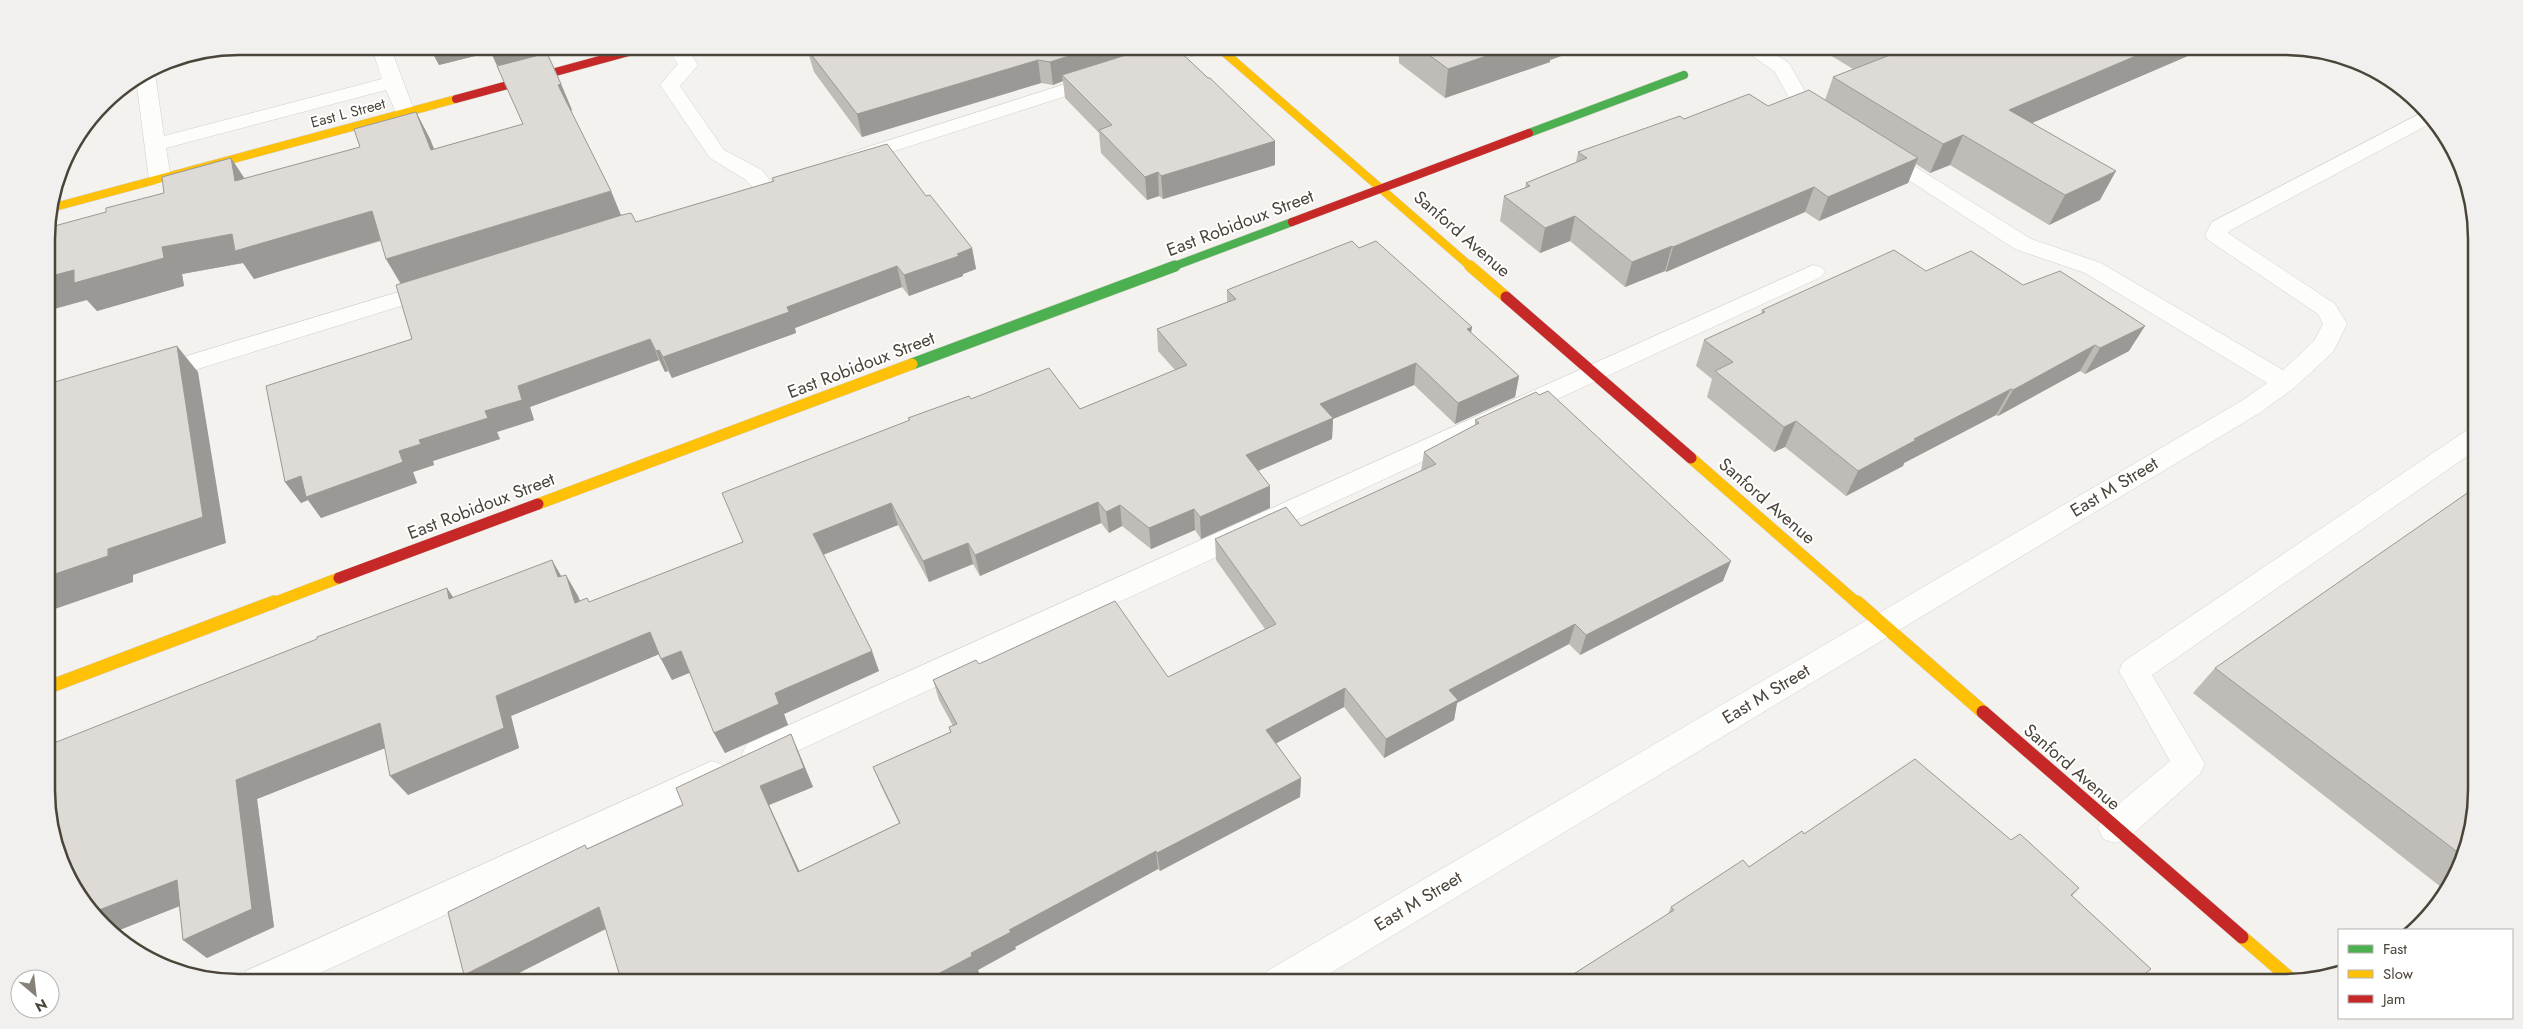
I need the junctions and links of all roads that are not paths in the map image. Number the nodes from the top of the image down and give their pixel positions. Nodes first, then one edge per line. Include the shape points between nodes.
1 (383, 55) edge
2 (619, 55) edge
3 (682, 55) edge
4 (1176, 55) edge
5 (1227, 55) edge
6 (1762, 55) edge
7 (1684, 75) dead end
8 (146, 81) edge
9 (393, 82) junction
10 (405, 113) junction
11 (2423, 119) edge
12 (156, 144) junction
13 (829, 165) edge
14 (160, 179) junction
15 (763, 186) edge
16 (1382, 188) junction
17 (58, 206) edge
18 (1813, 272) dead end
19 (458, 281) edge
20 (1594, 372) junction
21 (134, 381) edge
22 (2285, 382) junction
23 (2468, 442) edge
24 (1882, 625) junction
25 (55, 685) edge
26 (2115, 828) junction
27 (279, 974) edge
28 (1293, 974) edge
29 (2276, 974) edge

1 - 9 street
2 - 10 street, East L Street
3 - 15 street via 688,65 670,86 717,154 754,176
4 - 13 street
5 - 16 street, Sanford Avenue
6 - 22 street via 1782,67 1802,104 2024,244 2093,268
7 - 16 street, East Robidoux Street
8 - 12 street
9 - 10 street
9 - 12 street
10 - 14 street, East L Street
11 - 22 street, East M Street via 2220,227 2216,235 2327,309 2335,324 2324,346
12 - 14 street
14 - 17 street, East L Street
16 - 20 street, Sanford Avenue
16 - 25 street, East Robidoux Street
18 - 20 street
19 - 21 street
20 - 24 street, Sanford Avenue
20 - 27 street
22 - 24 street, East M Street via 2252,406
23 - 26 street via 2134,671 2188,764
24 - 26 street, Sanford Avenue
24 - 28 street, East M Street
26 - 29 street, Sanford Avenue

